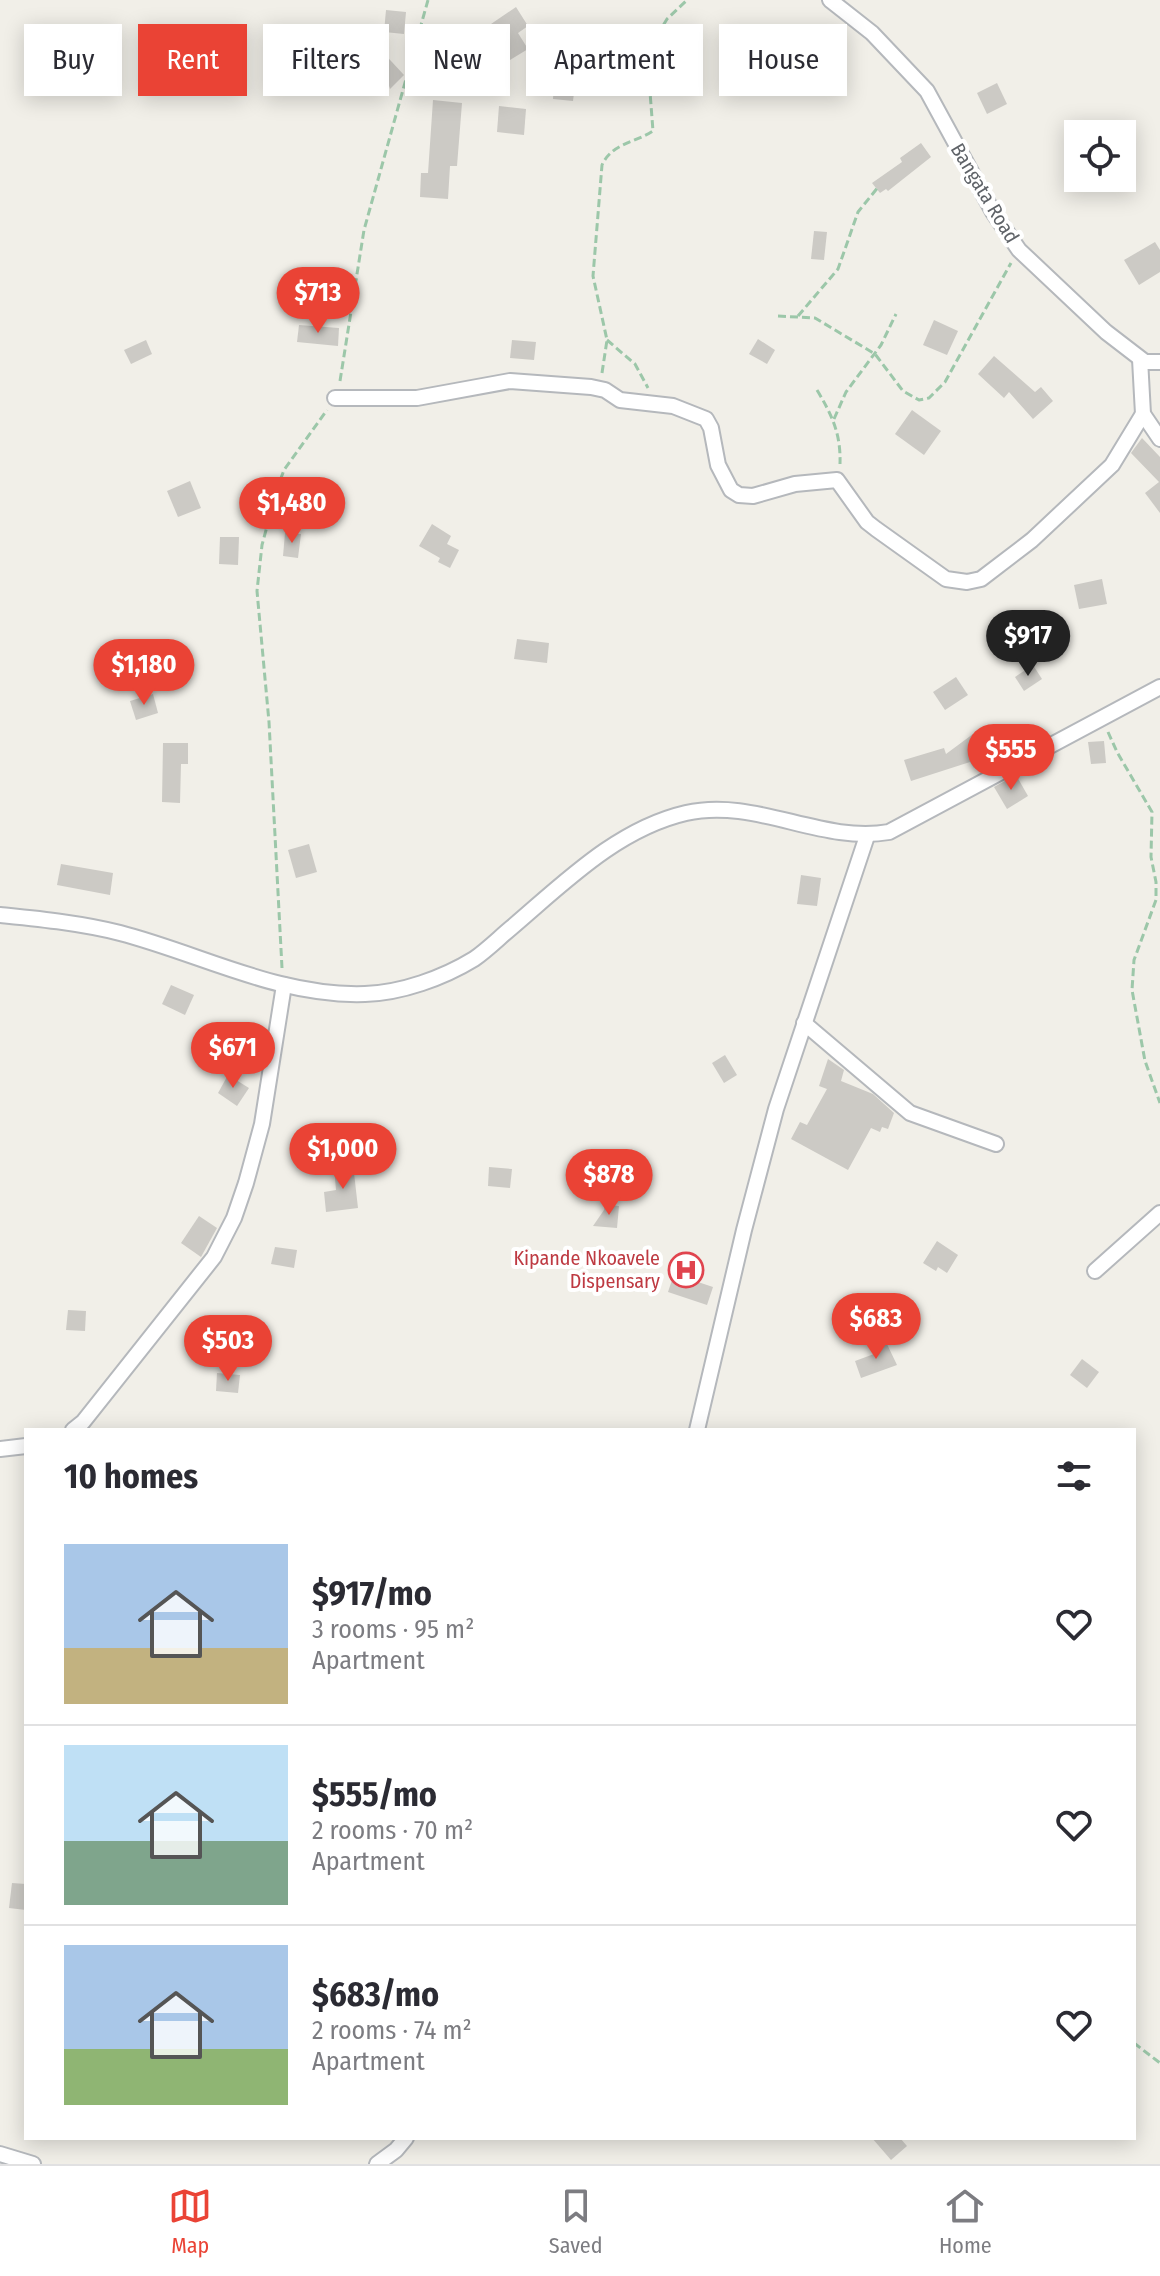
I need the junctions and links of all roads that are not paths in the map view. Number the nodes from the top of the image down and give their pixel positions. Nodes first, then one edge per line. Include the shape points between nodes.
1 (830, 0) edge
2 (1140, 359) junction
3 (1160, 362) edge
4 (335, 398) road end
5 (1143, 411) junction
6 (1160, 416) edge
7 (1160, 439) edge
8 (1160, 687) edge
9 (867, 836) junction
10 (0, 915) edge
11 (284, 985) junction
12 (804, 1023) junction
13 (996, 1144) dead end
14 (1160, 1213) edge
15 (1095, 1271) dead end
16 (76, 1428) edge
17 (697, 1428) edge
18 (24, 1446) edge
19 (0, 1450) edge
20 (404, 2140) edge
21 (0, 2154) edge
22 (33, 2164) edge
23 (377, 2164) edge

1 - 2 street, Bangata Road via 883,43 927,91 1019,250
2 - 3 street, Bangata Road
2 - 5 street
4 - 5 street via 417,398 510,381 598,388 620,400 673,406 706,419 718,465 739,495 837,480 867,522 940,575 967,582 1001,566 1062,514 1112,465
5 - 6 street
5 - 7 street
8 - 9 street via 909,823
9 - 11 street via 745,811 687,812 642,828 602,853 474,958 439,975 366,994
9 - 12 street
10 - 11 street via 119,933
11 - 16 street via 262,1124 234,1218 214,1257
12 - 13 street via 910,1113
12 - 17 street via 744,1230
14 - 15 street
18 - 19 street
20 - 23 street
21 - 22 street

